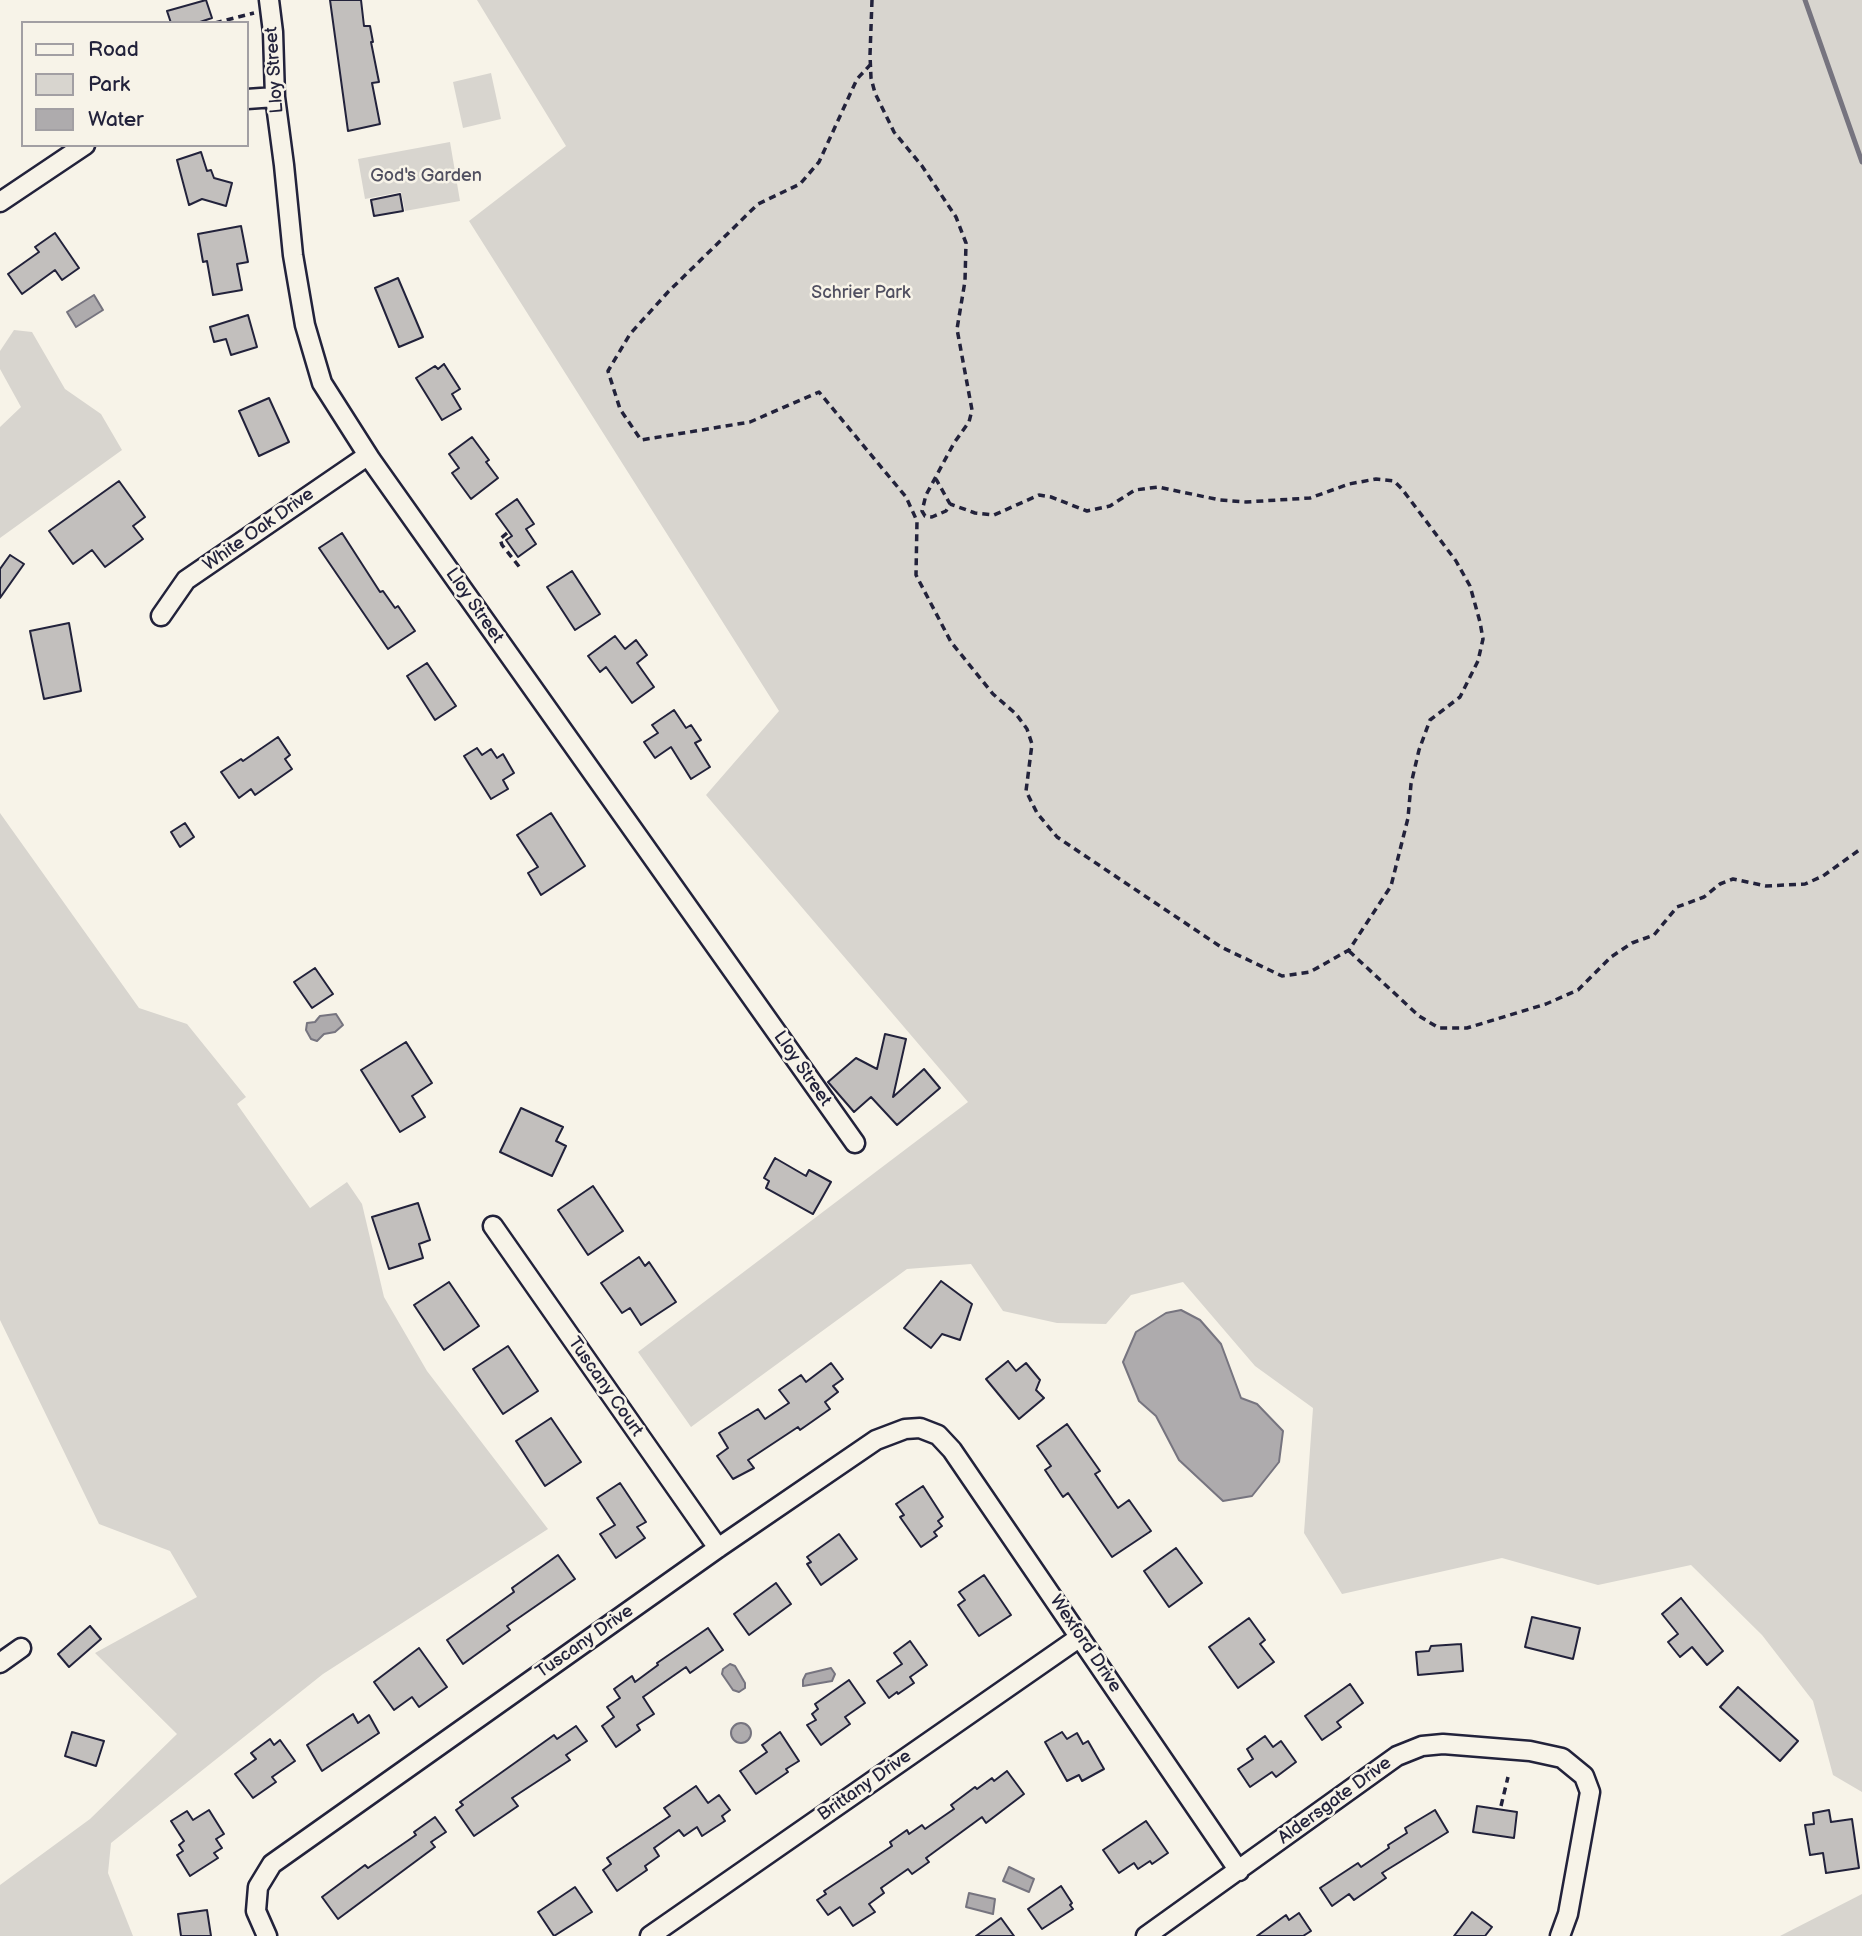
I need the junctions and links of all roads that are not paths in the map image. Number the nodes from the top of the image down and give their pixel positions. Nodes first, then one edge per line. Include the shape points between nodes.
1 (269, 4) edge
2 (275, 97) junction
3 (248, 99) edge
4 (82, 147) edge
5 (0, 202) edge
6 (367, 456) junction
7 (161, 616) dead end
8 (855, 1143) dead end
9 (493, 1226) dead end
10 (920, 1428) joint
11 (718, 1548) junction
12 (1080, 1637) junction
13 (21, 1648) dead end
14 (0, 1663) edge
15 (1239, 1871) junction
16 (267, 1936) edge
17 (650, 1936) edge
18 (1146, 1936) edge
19 (1560, 1936) edge

1 - 2 street, Lloy Street
2 - 3 street
2 - 6 street, Lloy Street via 305,325 322,383
4 - 5 street
6 - 7 street, White Oak Drive via 186,580
6 - 8 street, Lloy Street
9 - 11 street, Tuscany Court
10 - 11 street, Tuscany Drive via 899,1429 876,1440
10 - 12 street, Wexford Drive via 938,1435 952,1450
11 - 16 street, Tuscany Drive via 272,1864 258,1887 256,1911
12 - 15 street, Wexford Drive
12 - 17 street, Brittany Drive
13 - 14 street
15 - 18 street, Aldersgate Drive
15 - 19 street, Aldersgate Drive via 1397,1756 1443,1744 1530,1751 1562,1758 1584,1776 1590,1792

